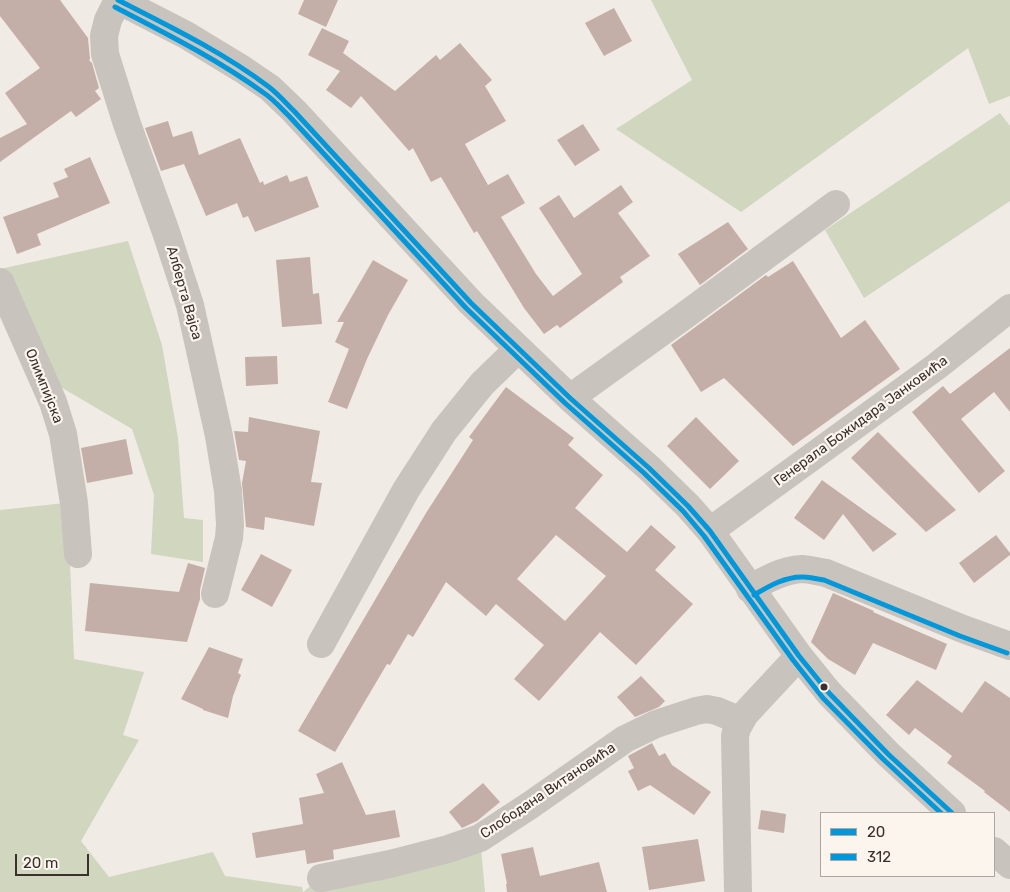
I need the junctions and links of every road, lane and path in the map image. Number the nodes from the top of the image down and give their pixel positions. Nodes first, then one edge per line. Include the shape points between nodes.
1 (118, 0) edge
2 (116, 92) junction
3 (836, 204) dead end
4 (0, 282) edge
5 (1010, 308) edge
6 (518, 349) junction
7 (570, 398) junction
8 (214, 517) dead end
9 (710, 532) junction
10 (78, 554) dead end
11 (750, 589) junction
12 (215, 594) dead end
13 (321, 644) dead end
14 (1010, 646) edge
15 (799, 656) junction
16 (741, 721) junction
17 (951, 812) edge
18 (995, 852) edge
19 (1010, 865) edge
20 (321, 878) dead end
21 (738, 892) edge

1 - 2 street, Алберта Вајса via 104,36 104,54
1 - 6 street via 186,35 279,96
2 - 8 street via 108,104 110,119 146,212 188,348 207,441
2 - 12 street, Алберта Вајса via 190,305 219,436 230,525
3 - 7 street
4 - 10 street, Олимпијска via 53,402 63,434
5 - 9 street, Генерала Божидара Јанковића via 937,366
6 - 7 street
6 - 13 street via 482,384 444,431 406,490
7 - 9 street via 669,486
9 - 11 street
11 - 14 street via 789,571 804,569 826,573
11 - 15 street
15 - 16 street
15 - 17 street via 862,728
16 - 20 street, Слободана Витановића via 707,710 656,724 625,739 480,838 390,864
16 - 21 street via 735,736
18 - 19 street

